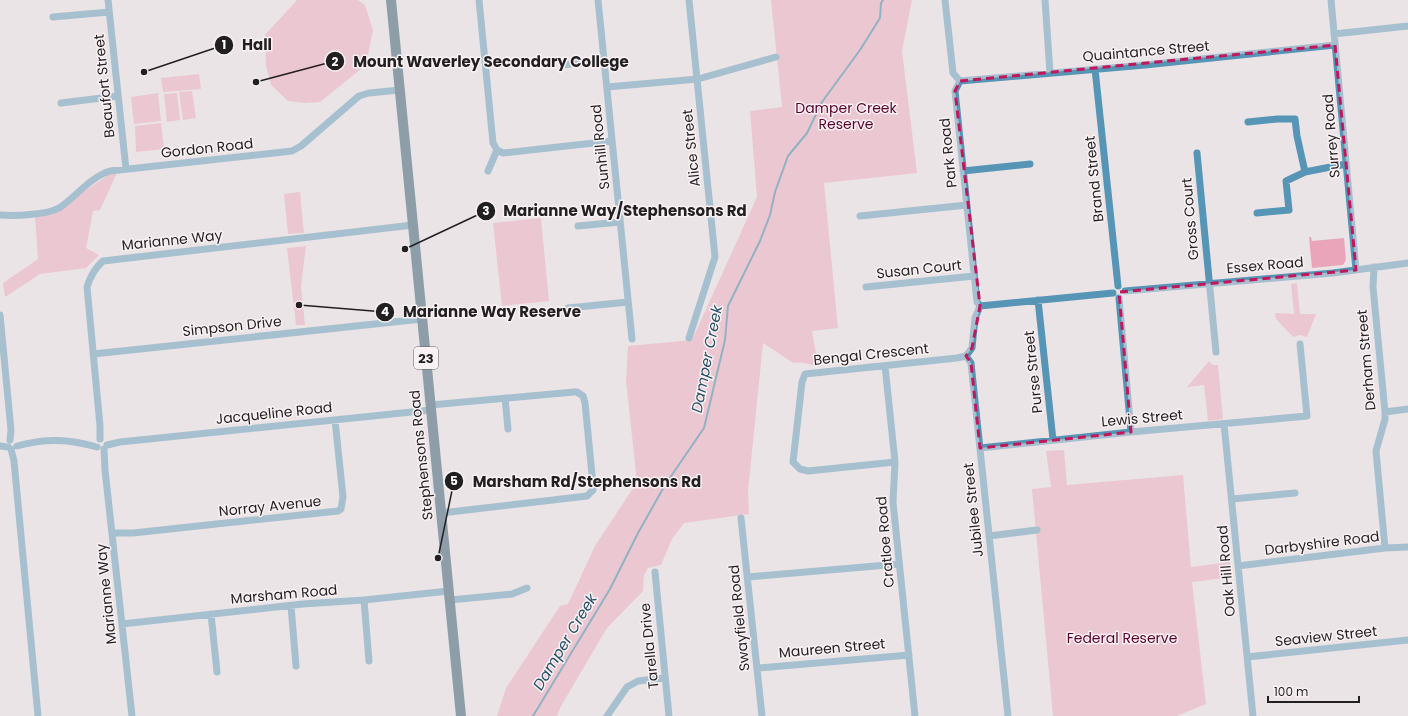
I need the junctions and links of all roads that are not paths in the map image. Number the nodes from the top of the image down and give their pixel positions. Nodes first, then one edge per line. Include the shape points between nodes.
1 (108, 0) edge
2 (391, 0) edge
3 (397, 0) edge
4 (479, 0) edge
5 (598, 0) edge
6 (689, 0) edge
7 (945, 0) edge
8 (1045, 0) edge
9 (1331, 0) edge
10 (109, 12) junction
11 (53, 17) dead end
12 (1408, 26) edge
13 (1334, 34) junction
14 (1335, 45) junction
15 (776, 57) dead end
16 (604, 60) junction
17 (563, 65) dead end
18 (1095, 68) junction
19 (1050, 73) junction
20 (698, 79) junction
21 (960, 81) junction
22 (607, 87) junction
23 (400, 90) junction
24 (118, 96) junction
25 (61, 103) dead end
26 (1248, 122) dead end
27 (612, 141) junction
28 (497, 150) junction
29 (1197, 153) dead end
30 (1030, 164) dead end
31 (1346, 164) junction
32 (126, 169) junction
33 (488, 171) dead end
34 (963, 171) junction
35 (1305, 172) junction
36 (966, 205) junction
37 (1257, 213) dead end
38 (0, 215) edge
39 (10, 216) junction
40 (860, 216) dead end
41 (0, 219) edge
42 (620, 222) junction
43 (413, 225) junction
44 (578, 226) dead end
45 (1408, 263) edge
46 (1370, 267) junction
47 (1356, 270) junction
48 (974, 276) junction
49 (1209, 283) junction
50 (1118, 286) junction
51 (866, 288) dead end
52 (1124, 292) junction
53 (1113, 293) junction
54 (1119, 298) junction
55 (1038, 300) junction
56 (628, 302) junction
57 (980, 306) junction
58 (568, 308) dead end
59 (0, 315) edge
60 (422, 319) junction
61 (689, 338) dead end
62 (632, 339) dead end
63 (1300, 344) dead end
64 (1216, 352) dead end
65 (93, 354) junction
66 (966, 356) junction
67 (885, 366) junction
68 (505, 398) junction
69 (431, 407) junction
70 (1408, 409) edge
71 (1385, 412) junction
72 (334, 420) junction
73 (1224, 424) junction
74 (508, 429) dead end
75 (1131, 432) junction
76 (1053, 440) junction
77 (102, 444) junction
78 (10, 445) edge
79 (980, 448) junction
80 (894, 462) junction
81 (1295, 493) dead end
82 (1232, 499) junction
83 (441, 513) junction
84 (741, 518) dead end
85 (1037, 530) dead end
86 (112, 533) junction
87 (989, 536) junction
88 (1408, 547) edge
89 (1385, 548) junction
90 (900, 564) junction
91 (1238, 566) junction
92 (655, 572) dead end
93 (748, 577) junction
94 (527, 588) dead end
95 (449, 596) junction
96 (364, 600) junction
97 (291, 606) junction
98 (211, 614) junction
99 (122, 624) junction
100 (1408, 640) edge
101 (909, 655) junction
102 (1247, 657) junction
103 (369, 661) dead end
104 (296, 666) dead end
105 (758, 668) junction
106 (217, 672) dead end
107 (665, 678) junction
108 (38, 716) edge
109 (132, 716) edge
110 (461, 716) edge
111 (607, 716) edge
112 (669, 716) edge
113 (762, 716) edge
114 (915, 716) edge
115 (1008, 716) edge
116 (1253, 716) edge

1 - 10 street, Beaufort Street
2 - 3 street
2 - 23 main road, Stephensons Road / 23
4 - 28 street via 493,144
5 - 16 street, Sunhill Road
6 - 20 street, Alice Street
7 - 21 street via 953,73
8 - 19 street
9 - 13 street, Surrey Road
10 - 11 street
10 - 24 street, Beaufort Street
12 - 13 street
13 - 14 street, Surrey Road
14 - 18 street, Quaintance Street
14 - 31 street, Surrey Road
15 - 20 street
16 - 17 street
16 - 22 street, Sunhill Road
18 - 19 street, Quaintance Street
18 - 50 street, Brand Street
19 - 21 street, Quaintance Street
20 - 22 street
20 - 61 street, Alice Street via 715,256
21 - 34 street, Park Road via 955,91
22 - 27 street, Sunhill Road
23 - 32 street, Gordon Road via 359,96 292,151
23 - 43 main road, Stephensons Road / 23
24 - 25 street
24 - 32 street, Beaufort Street
26 - 35 street via 1295,119 1296,136
27 - 28 street via 503,153
27 - 42 street, Sunhill Road
28 - 33 street
29 - 49 street, Gross Court
30 - 34 street
31 - 35 street
31 - 47 street, Surrey Road
32 - 39 street, Gordon Road via 101,175 57,209
34 - 36 street, Park Road
35 - 37 street via 1286,181 1289,210
36 - 40 street
36 - 48 street, Park Road
38 - 39 street, Gordon Road
39 - 41 street, Gordon Road
42 - 44 street
42 - 56 street, Sunhill Road
43 - 60 main road, Stephensons Road / 23
43 - 65 street, Marianne Way via 103,261 91,275 87,287
45 - 46 street, Essex Road
46 - 47 street, Essex Road
46 - 71 street, Derham Street
47 - 49 street, Essex Road
48 - 51 street, Susan Court
48 - 57 street, Park Road via 977,302
49 - 52 street, Essex Road
49 - 64 street, Gross Court
50 - 52 street via 1123,288
50 - 53 street
52 - 54 street
53 - 54 street
53 - 55 street
54 - 75 street
55 - 57 street
55 - 76 street, Purse Street
56 - 58 street
56 - 62 street, Sunhill Road
57 - 66 street via 975,318 972,348
59 - 78 street via 11,430
60 - 65 street, Simpson Drive
60 - 69 main road, Stephensons Road / 23
63 - 73 street, Lewis Street via 1307,416
65 - 77 street, Marianne Way
66 - 67 street, Bengal Crescent
66 - 79 street, Jubilee Street via 971,363
67 - 80 street, Cratloe Road
67 - 80 street, Bengal Crescent via 805,374 793,462 800,469 808,471
68 - 69 street, Jacqueline Road
68 - 74 street
68 - 83 street, Jacqueline Road via 574,392 583,396 593,485 591,493 582,497
69 - 72 street, Jacqueline Road
69 - 83 main road, Stephensons Road / 23
70 - 71 street
71 - 89 street, Derham Street via 1376,451
72 - 77 street, Jacqueline Road
72 - 86 street, Norray Avenue via 343,497 341,509 338,511 133,533
73 - 75 street, Lewis Street
73 - 82 street, Oak Hill Road
75 - 76 street, Lewis Street
76 - 79 street, Lewis Street
77 - 78 street, Jacqueline Road via 56,440
77 - 86 street, Marianne Way
78 - 108 street via 14,461
79 - 87 street, Jubilee Street
80 - 90 street, Cratloe Road via 893,502
81 - 82 street
82 - 91 street, Oak Hill Road
83 - 95 main road, Stephensons Road / 23
84 - 93 street, Swayfield Road
85 - 87 street
86 - 99 street, Marianne Way
87 - 115 street, Jubilee Street
88 - 89 street, Darbyshire Road
89 - 91 street, Darbyshire Road
90 - 93 street
90 - 101 street, Cratloe Road
91 - 102 street, Oak Hill Road
92 - 107 street, Tarella Drive
93 - 105 street, Swayfield Road
94 - 95 street, Marsham Road via 512,594
95 - 96 street, Marsham Road
95 - 110 main road, Stephensons Road / 23
96 - 97 street, Marsham Road
96 - 103 street
97 - 98 street, Marsham Road
97 - 104 street
98 - 99 street, Marsham Road
98 - 106 street
99 - 109 street, Marianne Way
100 - 102 street, Seaview Street
101 - 105 street, Maureen Street
101 - 114 street, Cratloe Road
102 - 116 street, Oak Hill Road
105 - 113 street, Swayfield Road
107 - 111 street via 638,681 627,687
107 - 112 street, Tarella Drive

